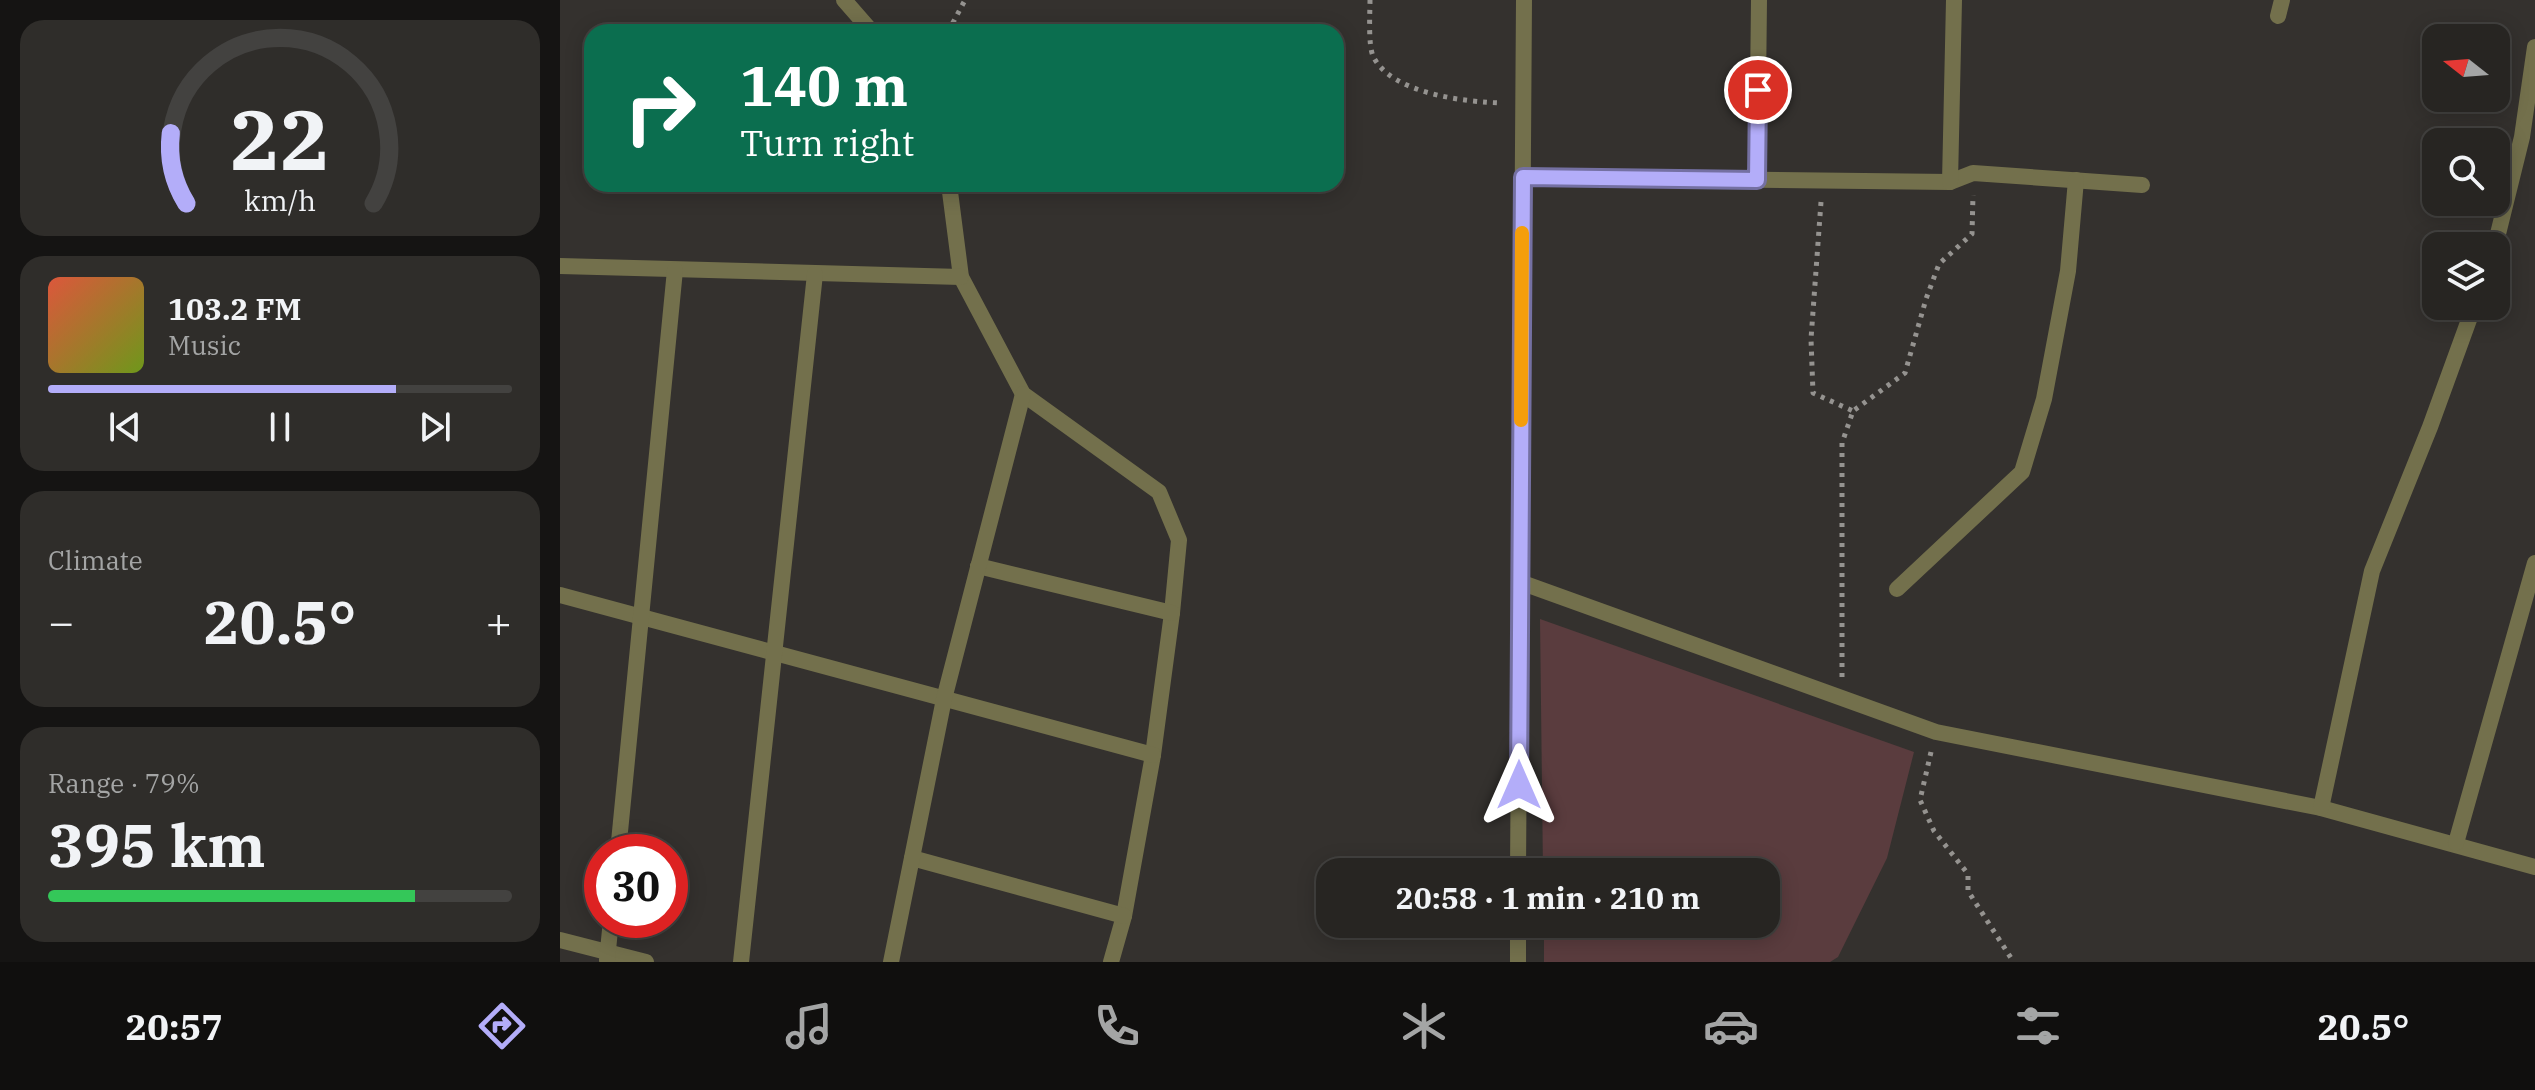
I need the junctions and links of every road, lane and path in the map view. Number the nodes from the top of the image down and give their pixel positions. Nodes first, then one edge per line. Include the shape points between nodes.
1 (844, 0) edge
2 (965, 0) edge
3 (1370, 0) edge
4 (1524, 0) edge
5 (1759, 0) edge
6 (1954, 0) edge
7 (865, 24) edge
8 (952, 24) edge
9 (2535, 47) edge
10 (1523, 104) junction
11 (2529, 140) edge
12 (1973, 173) junction
13 (1523, 177) junction
14 (1757, 180) junction
15 (2076, 180) junction
16 (1822, 181) junction
17 (1950, 182) junction
18 (2142, 185) dead end
19 (950, 192) edge
20 (2499, 232) edge
21 (560, 266) edge
22 (675, 270) junction
23 (815, 274) junction
24 (961, 277) junction
25 (2469, 320) edge
26 (1023, 394) junction
27 (1853, 411) junction
28 (2535, 563) edge
29 (978, 566) junction
30 (1520, 582) junction
31 (1897, 589) dead end
32 (560, 595) edge
33 (1172, 613) junction
34 (642, 618) junction
35 (775, 654) junction
36 (1842, 698) junction
37 (944, 699) junction
38 (1936, 732) junction
39 (1153, 755) junction
40 (2321, 808) junction
41 (620, 834) edge
42 (2456, 843) junction
43 (912, 858) junction
44 (1518, 858) edge
45 (2535, 867) edge
46 (1124, 916) junction
47 (1518, 938) edge
48 (560, 940) edge
49 (607, 957) edge
50 (646, 962) edge
51 (741, 962) edge
52 (891, 962) edge
53 (1111, 962) edge
54 (1518, 962) edge
55 (2010, 962) edge

1 - 7 street
2 - 8 path
3 - 10 path via 1373,55 1386,71 1431,93
4 - 10 street
5 - 14 street
6 - 17 street
9 - 11 street
10 - 13 street
11 - 20 street
12 - 15 street
12 - 17 street
12 - 27 path via 1972,234 1939,264 1905,373
13 - 14 street
13 - 30 street
14 - 16 street
15 - 18 street
15 - 31 street via 2066,286 2044,399 2022,472
16 - 17 street
16 - 27 path via 1811,339 1813,393
19 - 24 street
21 - 22 street
22 - 23 street
22 - 34 street
23 - 24 street
23 - 35 street
24 - 26 street
25 - 40 street via 2372,571
26 - 29 street
26 - 33 street via 1159,492 1179,540
27 - 36 path via 1842,443
28 - 42 street
29 - 33 street
29 - 37 street
30 - 36 street
30 - 44 street
32 - 34 street
33 - 39 street
34 - 35 street
34 - 41 street
35 - 37 street
35 - 51 street
36 - 38 street
37 - 39 street
37 - 43 street
38 - 40 street
38 - 55 path via 1920,800 1934,831 1968,874 1968,891
39 - 46 street
40 - 42 street
42 - 45 street
43 - 46 street
43 - 52 street
46 - 53 street
47 - 54 street
48 - 49 street
49 - 50 street

